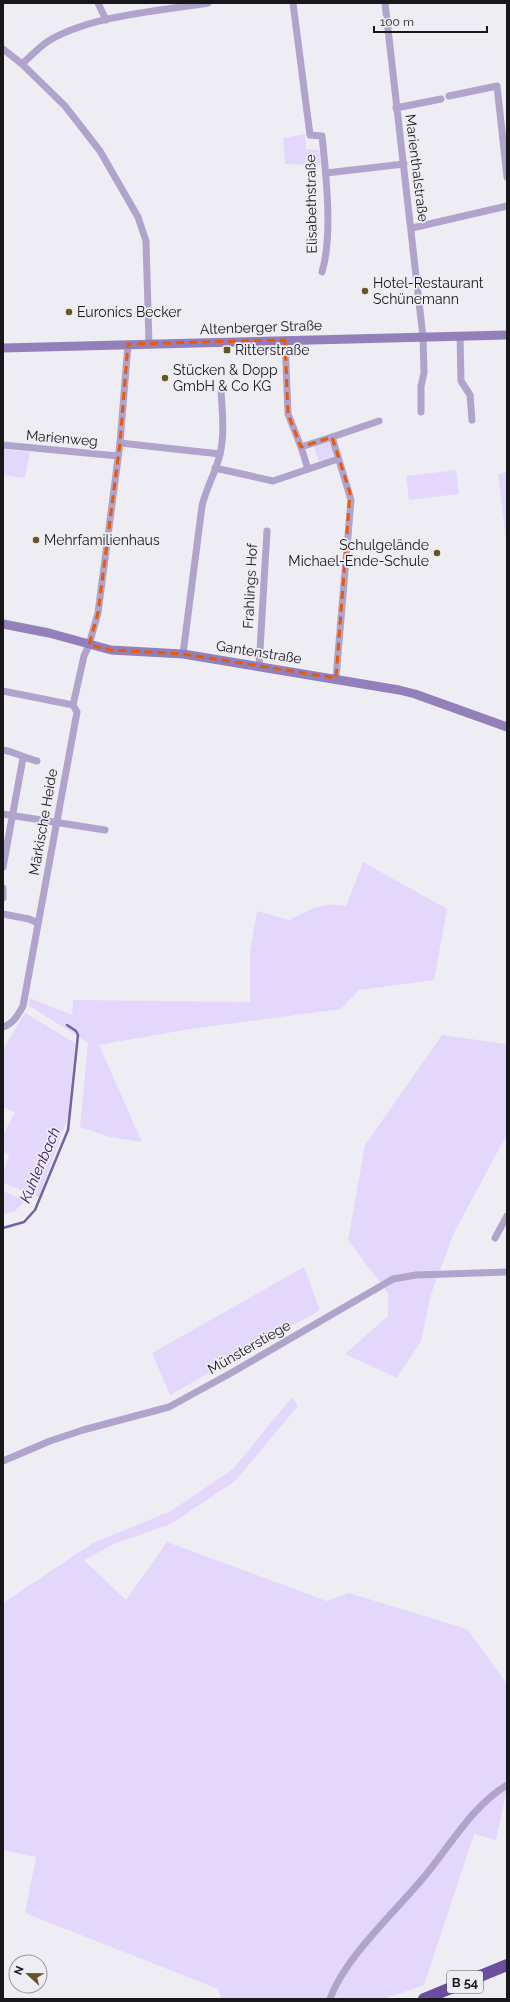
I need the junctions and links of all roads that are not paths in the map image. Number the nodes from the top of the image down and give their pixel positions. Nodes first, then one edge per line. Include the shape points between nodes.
1 (98, 3) edge
2 (208, 3) edge
3 (293, 3) edge
4 (385, 3) edge
5 (162, 7) edge
6 (106, 20) junction
7 (3, 49) edge
8 (22, 64) junction
9 (449, 96) dead end
10 (441, 99) dead end
11 (396, 108) junction
12 (404, 164) junction
13 (326, 173) junction
14 (507, 177) edge
15 (507, 206) edge
16 (412, 228) junction
17 (322, 272) dead end
18 (507, 335) edge
19 (460, 336) junction
20 (423, 337) junction
21 (285, 340) junction
22 (128, 344) junction
23 (149, 344) junction
24 (3, 348) edge
25 (221, 389) dead end
26 (421, 412) dead end
27 (472, 420) dead end
28 (380, 421) dead end
29 (332, 437) junction
30 (120, 443) junction
31 (3, 446) edge
32 (301, 447) junction
33 (220, 454) junction
34 (118, 456) junction
35 (338, 459) junction
36 (215, 468) junction
37 (308, 469) junction
38 (266, 531) dead end
39 (3, 624) edge
40 (89, 645) junction
41 (182, 654) junction
42 (259, 667) junction
43 (336, 678) junction
44 (3, 691) edge
45 (73, 705) junction
46 (507, 727) edge
47 (3, 750) edge
48 (23, 758) junction
49 (37, 761) dead end
50 (3, 814) edge
51 (12, 815) junction
52 (56, 822) junction
53 (105, 830) dead end
54 (3, 867) edge
55 (3, 914) edge
56 (38, 922) junction
57 (3, 1027) edge
58 (506, 1218) edge
59 (495, 1238) dead end
60 (507, 1272) edge
61 (3, 1461) edge
62 (507, 1785) edge
63 (507, 1965) edge
64 (507, 1971) edge
65 (330, 1999) edge
66 (424, 1999) edge
67 (440, 1999) edge

1 - 6 street
2 - 5 street
3 - 13 street, Elisabethstraße via 310,136 322,136
4 - 11 street, Marienthalstraße
5 - 6 street
6 - 8 street via 72,29 49,40
7 - 8 street
8 - 23 street via 65,106 100,151 138,217 146,241
9 - 14 street via 497,86
10 - 11 street
11 - 12 street, Marienthalstraße
12 - 13 street
12 - 16 street, Marienthalstraße
13 - 17 street, Elisabethstraße via 327,255
15 - 16 street
16 - 20 street, Marienthalstraße
18 - 19 street, Altenberger Straße
19 - 20 street, Altenberger Straße
19 - 27 street via 461,381 470,395
20 - 21 street, Altenberger Straße
20 - 26 street
21 - 23 street, Altenberger Straße
21 - 32 street via 288,414
22 - 23 street, Altenberger Straße
22 - 24 street, Altenberger Straße
22 - 30 street, Märkische Heide
25 - 33 street via 223,432
28 - 29 street
29 - 32 street
29 - 35 street
30 - 33 street
30 - 34 street, Märkische Heide
31 - 34 street, Marienweg
32 - 37 street
33 - 36 street
34 - 40 street, Märkische Heide via 98,613
35 - 37 street
35 - 43 street via 350,493 350,510
36 - 37 street via 273,480
36 - 41 street via 202,506
38 - 42 street, Frahlings Hof
39 - 40 street, Gantenstraße via 49,633
40 - 41 street, Gantenstraße via 111,650
40 - 45 street, Märkische Heide
41 - 42 street, Gantenstraße
42 - 43 street, Gantenstraße
43 - 46 street, Gantenstraße via 415,694
44 - 45 street
45 - 52 street, Märkische Heide via 77,712
47 - 48 street via 15,752
48 - 49 street
48 - 51 street
50 - 51 street
51 - 52 street
51 - 54 street
52 - 53 street
52 - 56 street, Märkische Heide
55 - 56 street
56 - 57 street, Märkische Heide via 23,1006 18,1015
58 - 59 street
60 - 61 street, Münsterstiege via 416,1274 393,1279 169,1407 83,1430
62 - 65 street via 498,1790 471,1817 445,1852 352,1960
63 - 66 highway, B 54
64 - 67 highway, B 54

